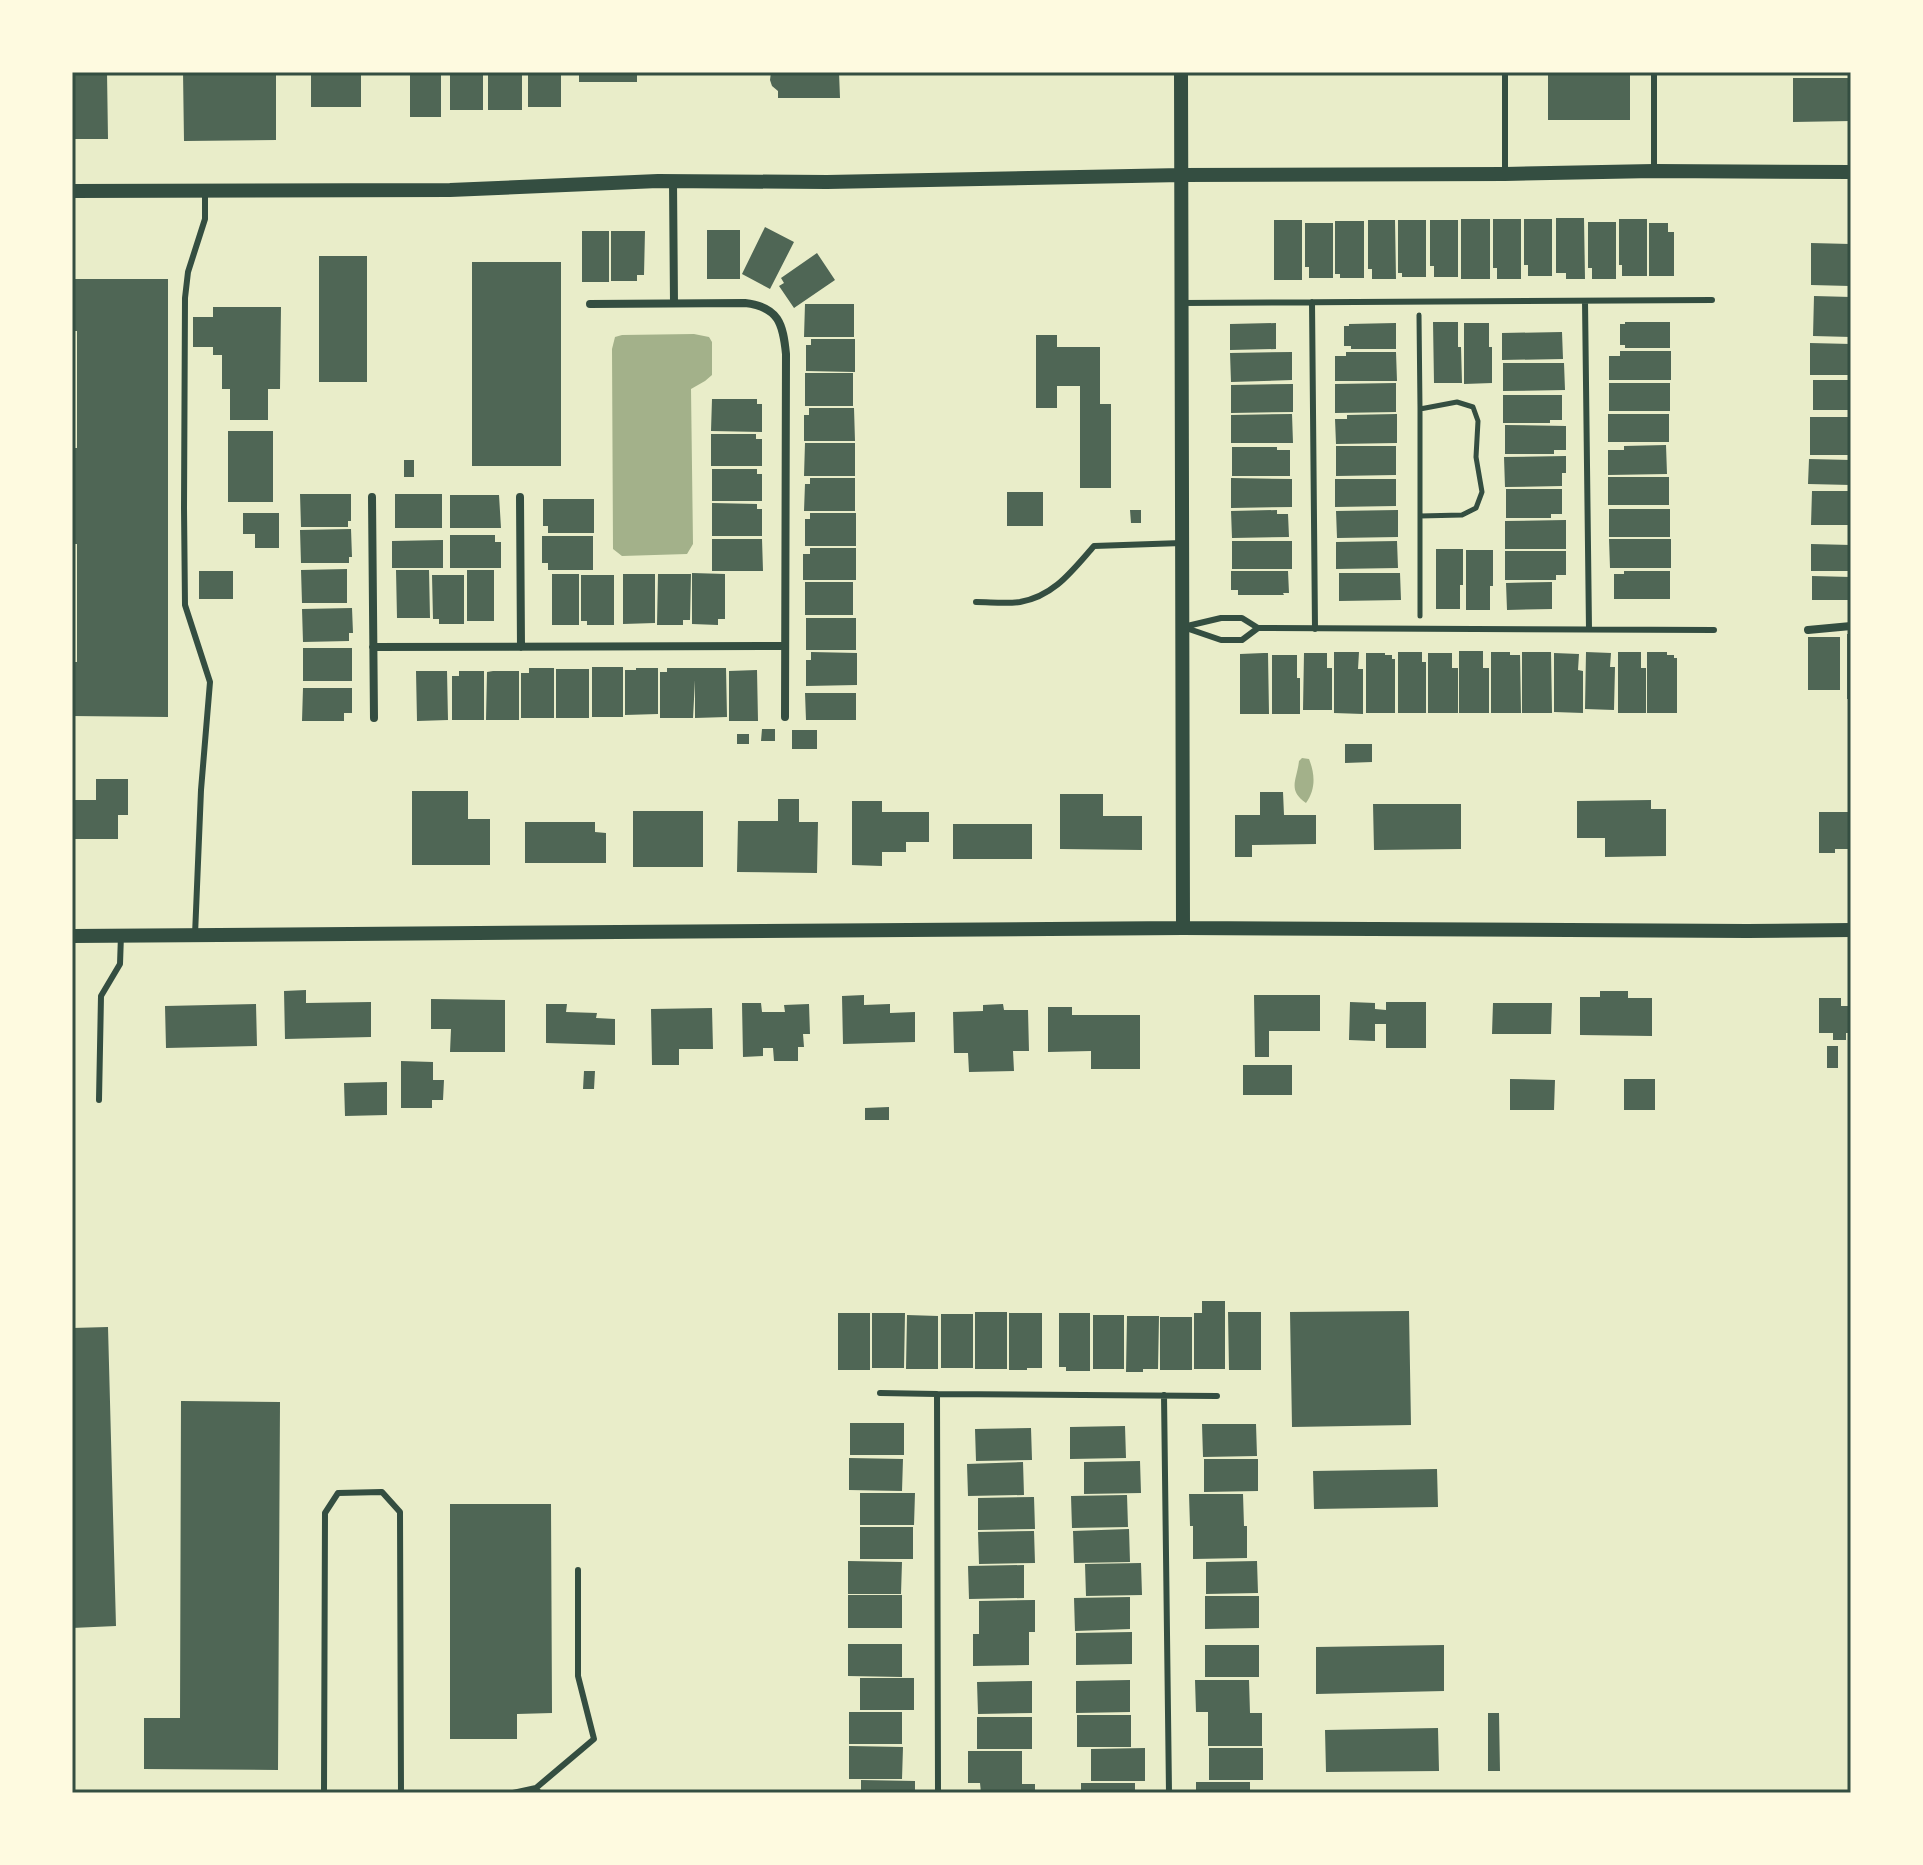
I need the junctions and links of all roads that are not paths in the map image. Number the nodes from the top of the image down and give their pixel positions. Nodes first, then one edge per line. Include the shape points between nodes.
1 (1181, 72) edge
2 (1505, 72) edge
3 (1654, 72) edge
4 (1654, 171) junction
5 (1851, 172) edge
6 (1505, 174) junction
7 (1182, 175) junction
8 (673, 182) junction
9 (205, 190) junction
10 (72, 191) edge
11 (1712, 300) dead end
12 (1585, 301) junction
13 (1312, 302) junction
14 (674, 303) junction
15 (1182, 303) junction
16 (590, 304) dead end
17 (372, 497) dead end
18 (520, 497) dead end
19 (1182, 543) junction
20 (976, 602) dead end
21 (1851, 626) edge
22 (1183, 627) junction
23 (1258, 628) junction
24 (1315, 629) junction
25 (1589, 629) junction
26 (1714, 630) dead end
27 (1808, 630) dead end
28 (784, 646) junction
29 (373, 647) junction
30 (521, 647) junction
31 (785, 717) dead end
32 (374, 718) dead end
33 (1183, 928) junction
34 (1851, 930) edge
35 (121, 935) junction
36 (195, 935) junction
37 (72, 936) edge
38 (99, 1100) dead end
39 (880, 1393) dead end
40 (937, 1394) junction
41 (1164, 1395) junction
42 (1217, 1396) dead end
43 (578, 1570) dead end
44 (537, 1791) edge
45 (324, 1793) edge
46 (401, 1793) edge
47 (513, 1793) edge
48 (938, 1793) edge
49 (1169, 1793) edge

1 - 7 street
2 - 6 lane
3 - 4 lane
4 - 5 street
4 - 6 street
6 - 7 street
7 - 8 street
7 - 15 street
8 - 9 street via 450,190
8 - 14 street
9 - 10 street
9 - 36 lane via 205,219 185,298 185,605 210,682
11 - 12 lane
12 - 13 lane
12 - 25 lane
13 - 15 lane
13 - 24 lane
14 - 16 street
14 - 28 street via 760,305 774,313 784,334
15 - 19 street
17 - 29 street
18 - 30 street
19 - 20 lane via 1094,546 1046,594 1020,602
19 - 22 street
21 - 27 street
22 - 23 lane via 1242,618
22 - 23 lane via 1221,640 1242,640
22 - 33 street
23 - 24 lane
24 - 25 lane
25 - 26 lane
28 - 30 street
28 - 31 street
29 - 30 street
29 - 32 street
33 - 34 street
33 - 36 street
35 - 36 street
35 - 37 street
35 - 38 lane via 120,964 101,996
39 - 40 lane
40 - 41 lane
40 - 48 lane
41 - 42 lane
41 - 49 lane
43 - 44 lane via 578,1676 594,1739
44 - 47 lane
45 - 46 lane via 325,1513 338,1493 382,1492 400,1512

